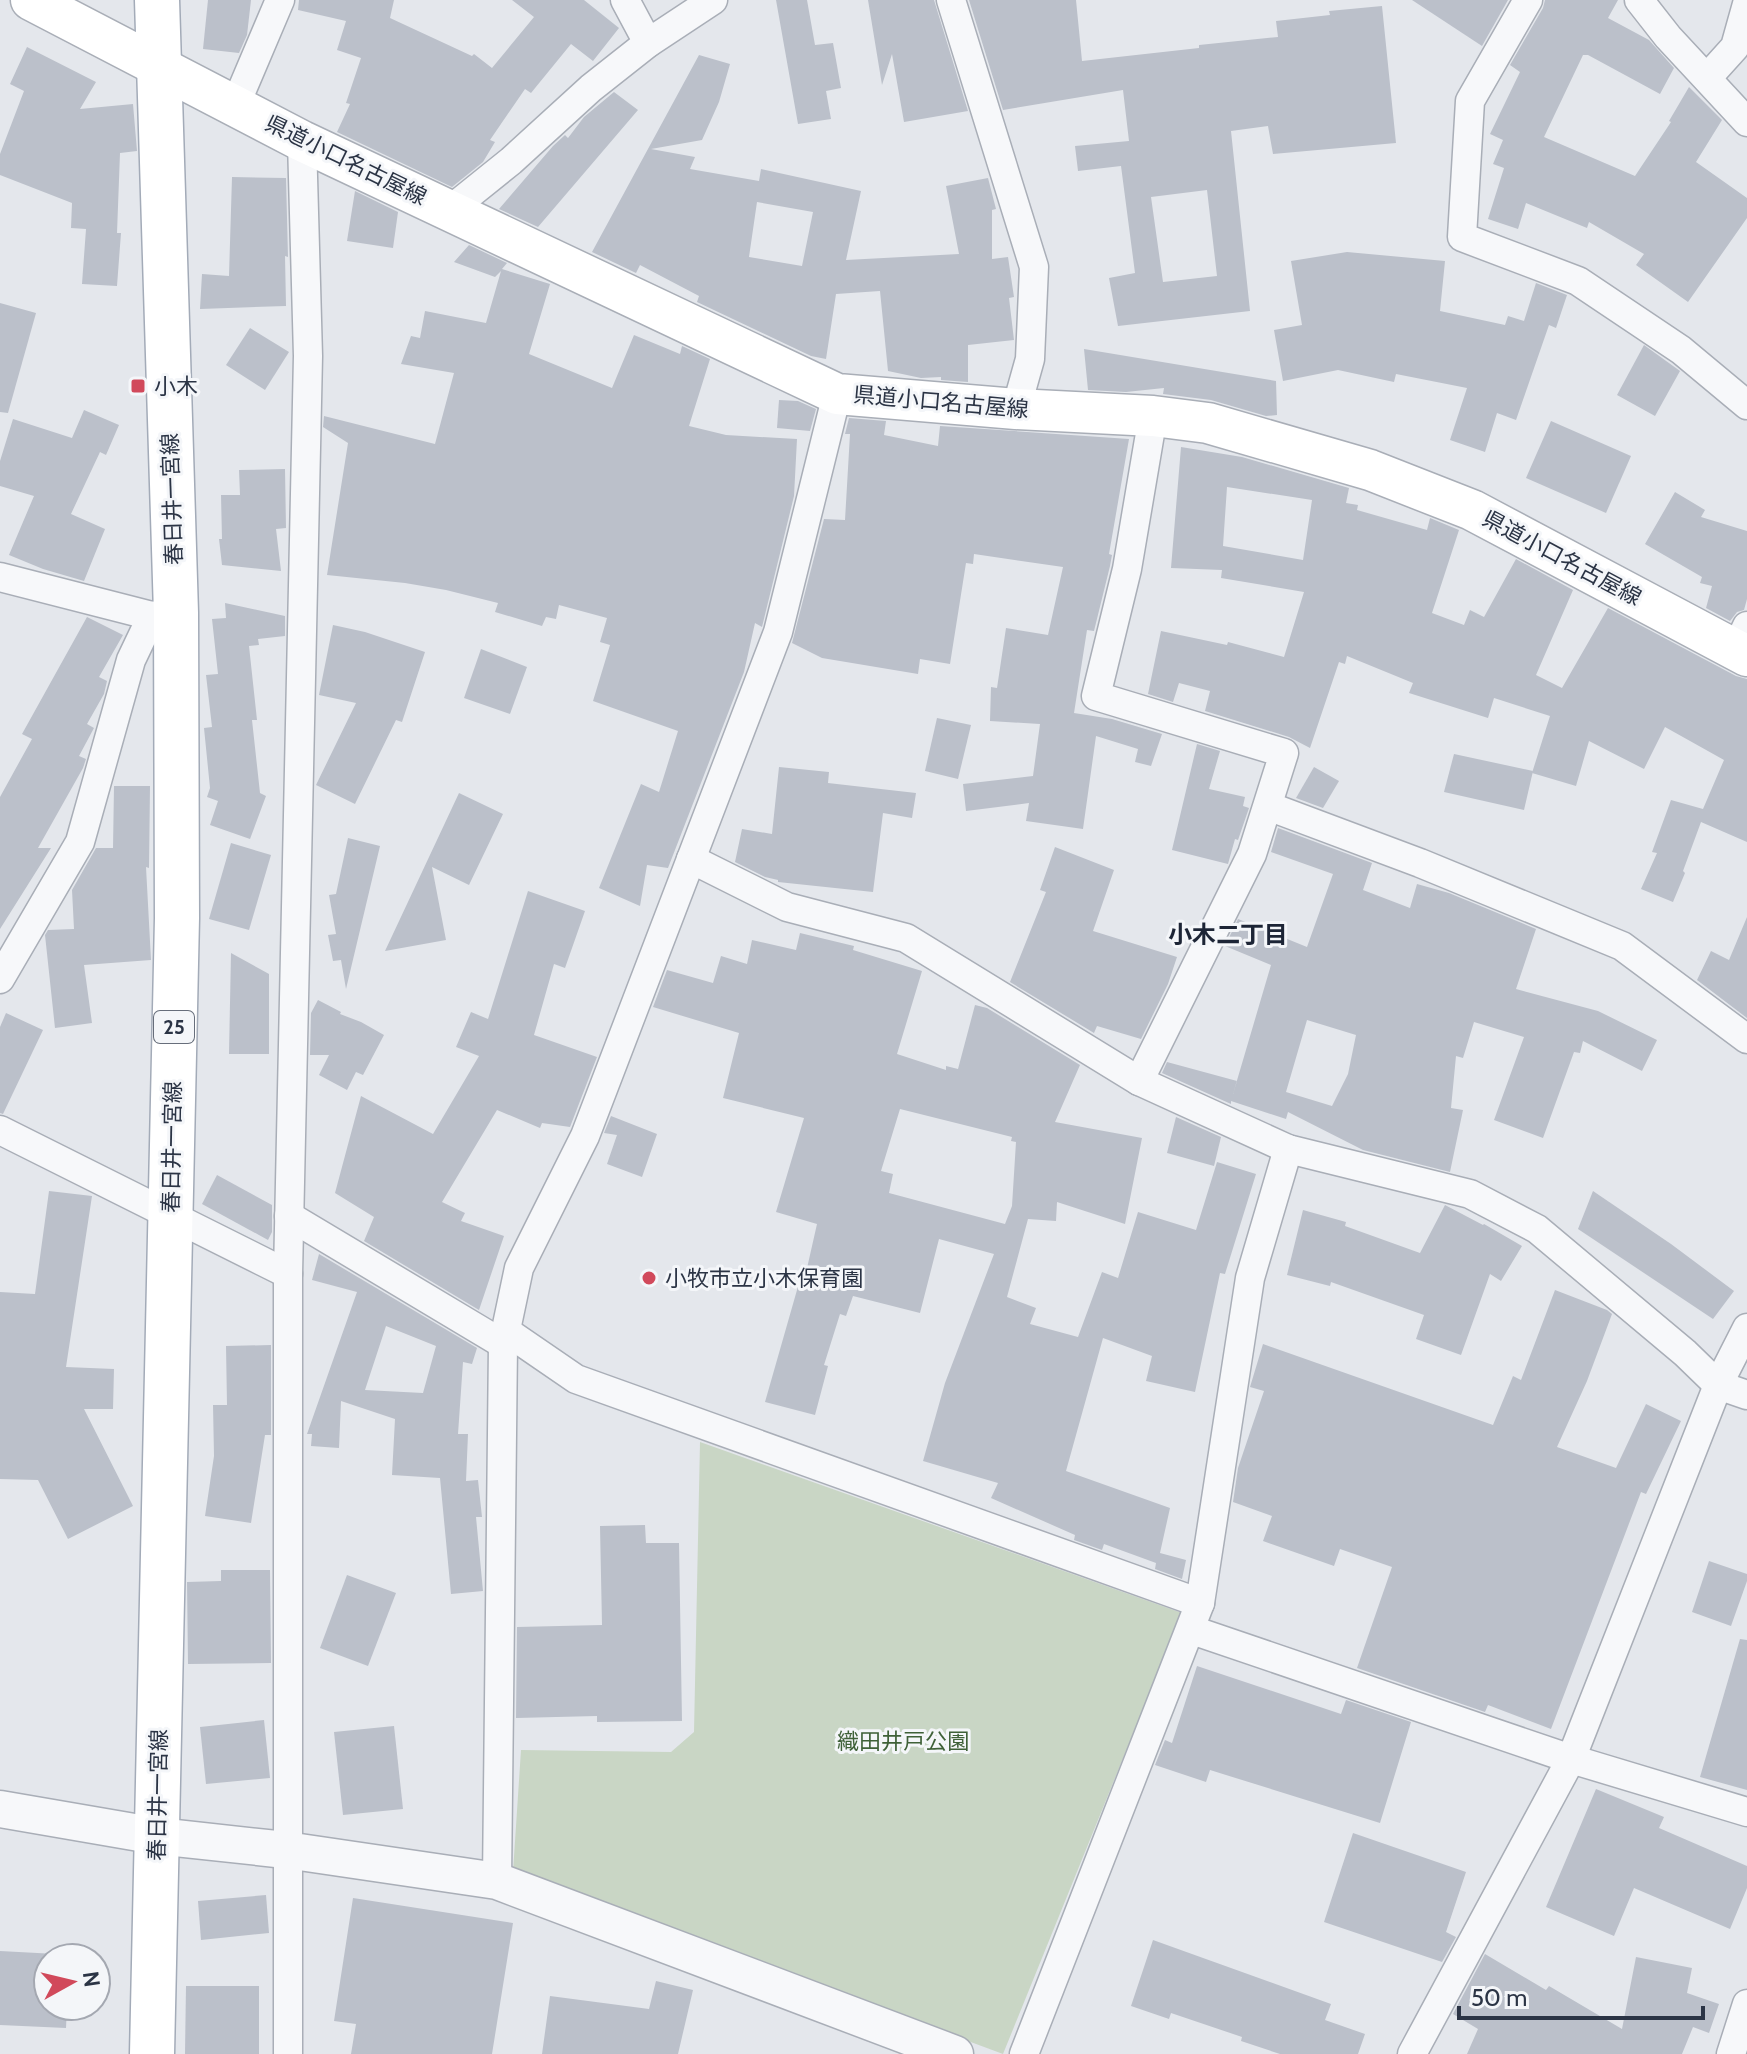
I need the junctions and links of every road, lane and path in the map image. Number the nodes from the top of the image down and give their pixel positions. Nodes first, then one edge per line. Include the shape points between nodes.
1 (31, 0) edge
2 (157, 0) edge
3 (280, 0) edge
4 (625, 0) edge
5 (713, 0) edge
6 (951, 0) edge
7 (1528, 0) edge
8 (1639, 0) edge
9 (1747, 4) edge
10 (648, 43) junction
11 (158, 67) junction
12 (1707, 78) junction
13 (235, 106) junction
14 (1747, 122) edge
15 (302, 141) junction
16 (450, 210) junction
17 (837, 394) junction
18 (1747, 405) edge
19 (1016, 409) junction
20 (1153, 416) junction
21 (0, 577) edge
22 (164, 614) junction
23 (1743, 644) edge
24 (1268, 806) junction
25 (691, 859) junction
26 (0, 979) edge
27 (1747, 1039) edge
28 (1139, 1081) junction
29 (0, 1130) edge
30 (1288, 1149) junction
31 (170, 1215) junction
32 (289, 1216) junction
33 (288, 1274) junction
34 (1747, 1328) edge
35 (504, 1337) junction
36 (1718, 1385) junction
37 (1747, 1395) edge
38 (1196, 1616) junction
39 (1571, 1759) junction
40 (0, 1809) edge
41 (1747, 1812) edge
42 (157, 1836) junction
43 (286, 1850) junction
44 (497, 1881) junction
45 (1747, 2004) edge
46 (152, 2054) edge
47 (288, 2054) edge
48 (955, 2054) edge
49 (1024, 2054) edge
50 (1412, 2054) edge
51 (1731, 2054) edge

1 - 11 main road, 県道小口名古屋線
2 - 11 main road, 春日井一宮線 / 25
3 - 13 street
4 - 10 street
5 - 10 street
6 - 19 street via 1034,267 1030,359
7 - 18 street via 1470,101 1462,237 1578,281 1681,350
8 - 12 street
9 - 12 street via 1735,47
10 - 16 street
11 - 13 main road, 県道小口名古屋線
11 - 22 main road, 春日井一宮線 / 25
12 - 14 street
13 - 15 main road, 県道小口名古屋線
15 - 16 main road, 県道小口名古屋線
15 - 32 street via 308,356
16 - 17 main road, 県道小口名古屋線
17 - 19 main road, 県道小口名古屋線
17 - 25 street via 778,632
19 - 20 main road, 県道小口名古屋線
20 - 23 main road, 県道小口名古屋線 via 1208,423 1355,466 1472,510
20 - 24 street via 1127,569 1096,696 1284,753
21 - 22 street
22 - 26 street via 131,660 80,842
22 - 31 main road, 春日井一宮線 / 25 via 177,918
24 - 27 street via 1622,946
24 - 28 street via 1252,854
25 - 28 street via 787,907 906,938
25 - 35 street via 585,1136 519,1268
28 - 30 street
29 - 31 street
30 - 36 street via 1470,1194 1537,1229
30 - 38 street via 1250,1278
31 - 33 street
31 - 42 main road, 春日井一宮線 / 25
32 - 33 street
32 - 35 street
33 - 43 street
34 - 36 street
35 - 38 street via 576,1379
35 - 44 street
36 - 37 street
36 - 39 street
38 - 39 street
38 - 49 street
39 - 41 street
39 - 50 street
40 - 42 street
42 - 43 street
42 - 46 main road, 春日井一宮線 / 25
43 - 44 street
43 - 47 street
44 - 48 street
45 - 51 street

